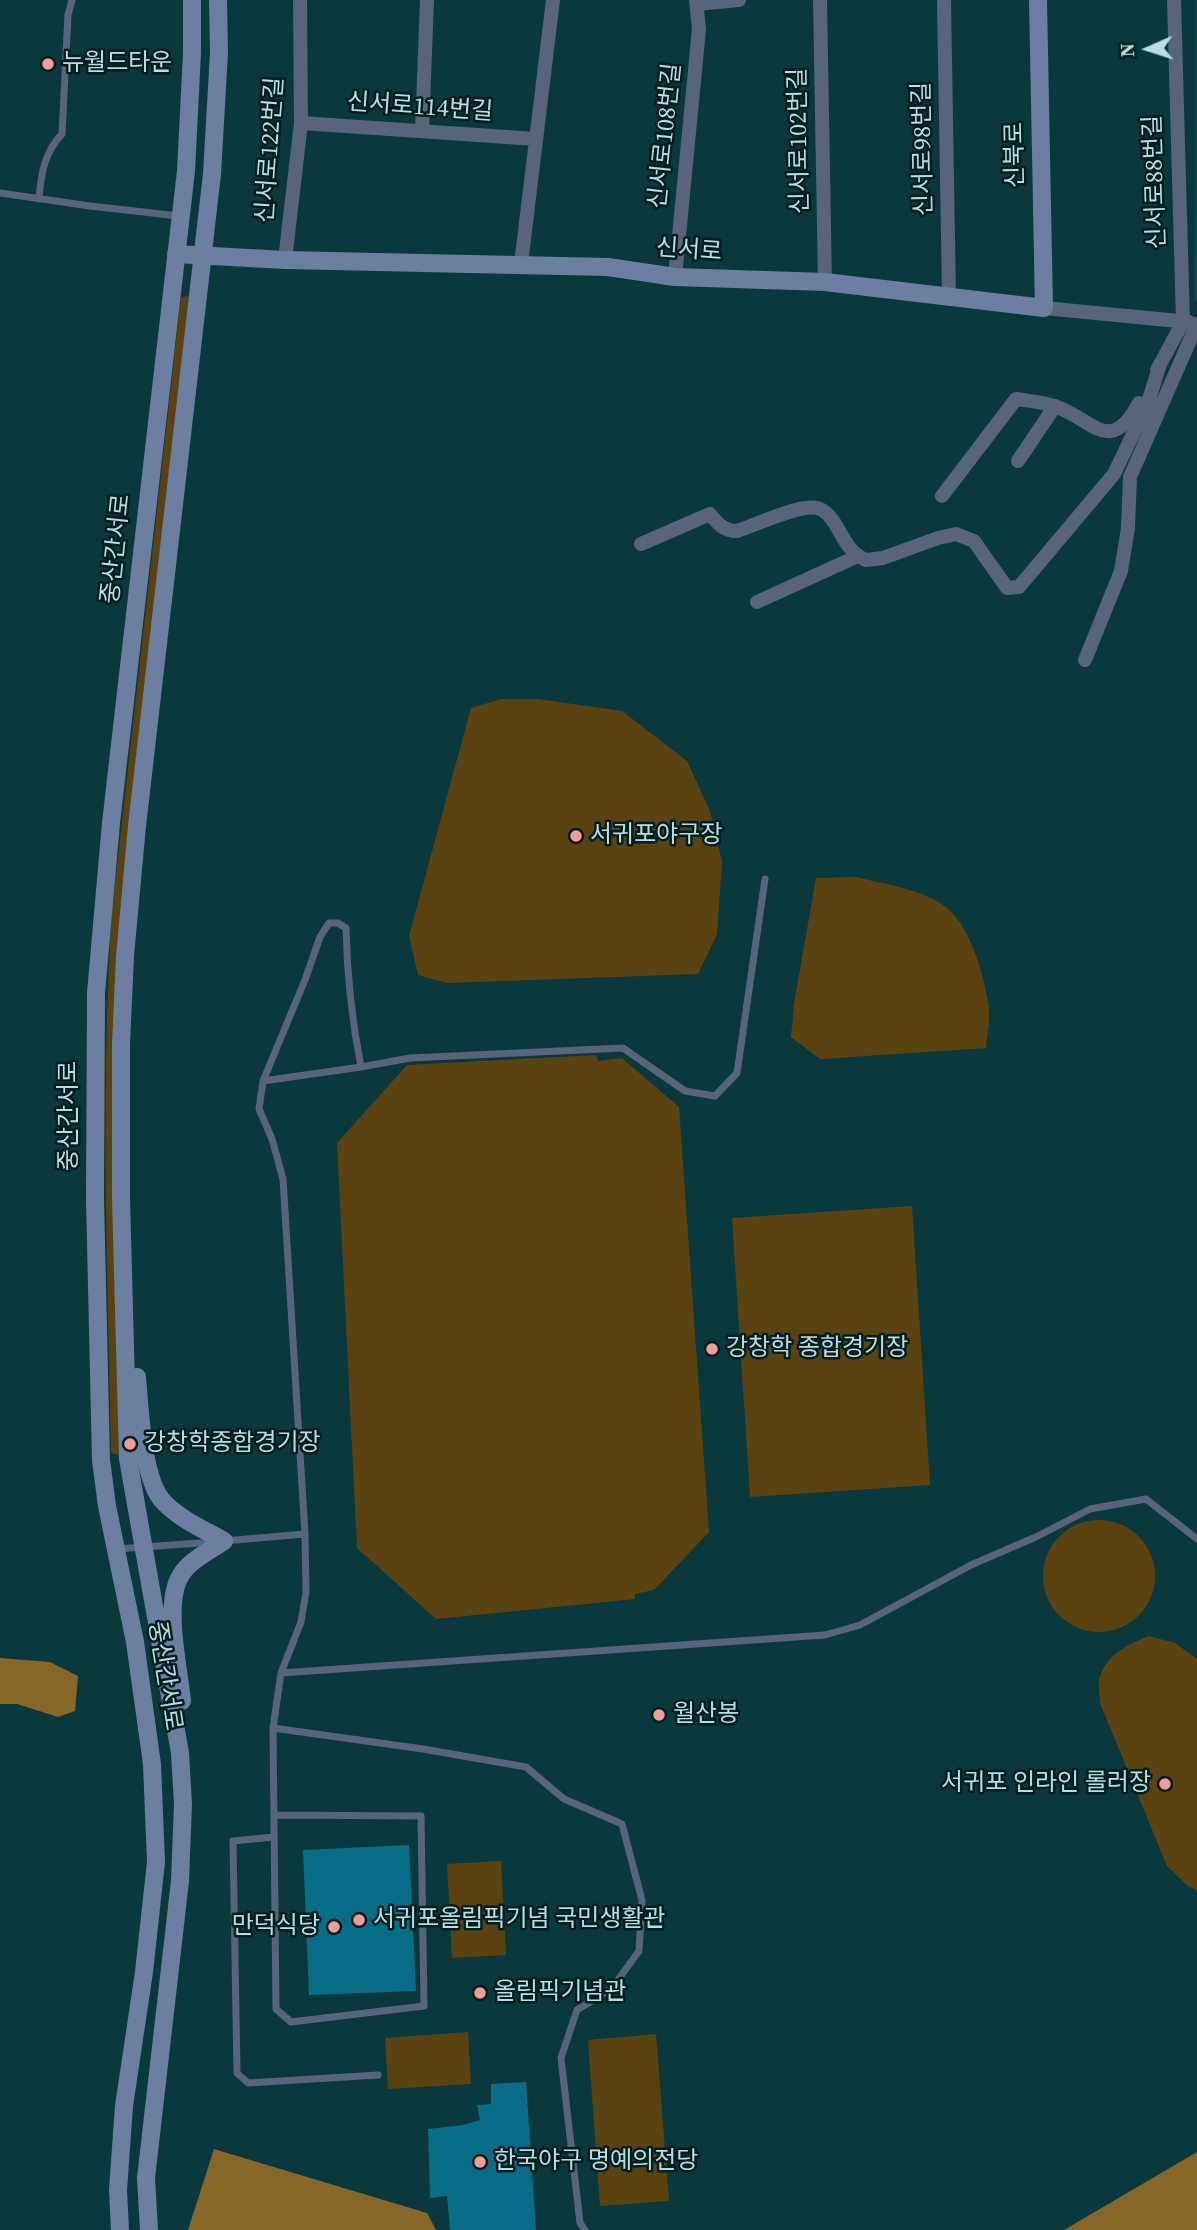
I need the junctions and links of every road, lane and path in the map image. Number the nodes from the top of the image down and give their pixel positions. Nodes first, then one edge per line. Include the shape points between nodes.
1 (72, 0) edge
2 (192, 0) edge
3 (300, 0) edge
4 (427, 0) edge
5 (553, 0) edge
6 (738, 0) edge
7 (820, 0) edge
8 (944, 0) edge
9 (1038, 0) edge
10 (1174, 0) edge
11 (218, 1) edge
12 (696, 2) edge
13 (301, 123) junction
14 (422, 131) junction
15 (536, 139) junction
16 (0, 193) edge
17 (39, 199) junction
18 (180, 216) junction
19 (176, 254) junction
20 (203, 256) junction
21 (285, 260) junction
22 (522, 264) junction
23 (675, 278) junction
24 (825, 282) junction
25 (949, 298) junction
26 (1044, 308) junction
27 (1192, 323) edge
28 (1160, 364) junction
29 (1055, 406) junction
30 (1018, 461) dead end
31 (942, 496) dead end
32 (641, 544) dead end
33 (858, 556) junction
34 (757, 602) dead end
35 (1085, 660) dead end
36 (765, 879) dead end
37 (361, 1067) junction
38 (263, 1082) junction
39 (126, 1341) junction
40 (305, 1534) junction
41 (1197, 1539) edge
42 (224, 1541) junction
43 (145, 1547) junction
44 (116, 1549) junction
45 (281, 1672) junction
46 (273, 1728) junction
47 (180, 1753) junction
48 (274, 1815) junction
49 (274, 1837) junction
50 (378, 2075) dead end
51 (120, 2230) edge
52 (149, 2230) edge
53 (585, 2230) edge

1 - 17 lane via 62,134 42,166
2 - 18 main road, 중산간서로 via 190,106
3 - 13 street, 신서로122번길
4 - 14 street
5 - 15 street
6 - 12 street
7 - 24 street, 신서로102번길
8 - 25 street, 신서로98번길
9 - 26 main road, 신북로
10 - 27 street, 신서로88번길
11 - 20 main road, 중산간서로 via 217,107
12 - 23 street, 신서로108번길 via 699,29
13 - 14 street, 신서로114번길
13 - 21 street, 신서로122번길
14 - 15 street, 신서로114번길
15 - 22 street
16 - 17 lane
17 - 18 lane
18 - 19 main road, 중산간서로
19 - 20 main road, 신서로
19 - 44 main road, 중산간서로 via 112,810 96,993 94,1199 101,1460
20 - 21 main road, 신서로
20 - 39 main road, 중산간서로 via 125,956 121,1124
21 - 22 main road, 신서로
22 - 23 main road, 신서로 via 608,267
23 - 24 main road, 신서로
24 - 25 main road, 신서로
25 - 26 main road, 신서로
26 - 27 street, 신서로
27 - 28 street
27 - 35 street via 1130,477 1121,571
28 - 29 street via 1130,419 1118,430 1091,426
28 - 33 street via 1148,403 1114,474 1019,587 1007,588 974,541 956,534 883,558
29 - 30 street
29 - 31 street via 1016,399
32 - 33 street via 710,514 719,525 737,531 816,508 834,522
33 - 34 street
36 - 37 lane via 737,1073 715,1096 685,1091 623,1048 410,1058
37 - 38 lane
37 - 38 lane via 347,970 346,928 328,923
38 - 40 lane via 259,1108 283,1180
39 - 42 main road via 137,1373 151,1480 161,1499 178,1514
39 - 43 main road, 중산간서로 via 128,1460
40 - 42 lane
40 - 45 lane via 303,1612
41 - 45 lane via 1146,1499 1090,1509 971,1565 860,1625 825,1635
42 - 43 lane
42 - 47 main road via 181,1574 174,1593 172,1625 183,1712
43 - 44 lane
43 - 47 main road, 중산간서로
44 - 51 main road, 중산간서로 via 150,1751 156,1862 124,2106
45 - 46 lane
46 - 48 lane
46 - 53 lane via 526,1767 564,1799 621,1824 642,1900 639,1951 612,1988 577,2010 561,2058 580,2223
47 - 52 main road, 중산간서로 via 180,1881 146,2178
48 - 49 lane
48 - 49 lane via 421,1816 424,2006 291,2022 276,2009
49 - 50 lane via 233,1840 237,2073 248,2082

